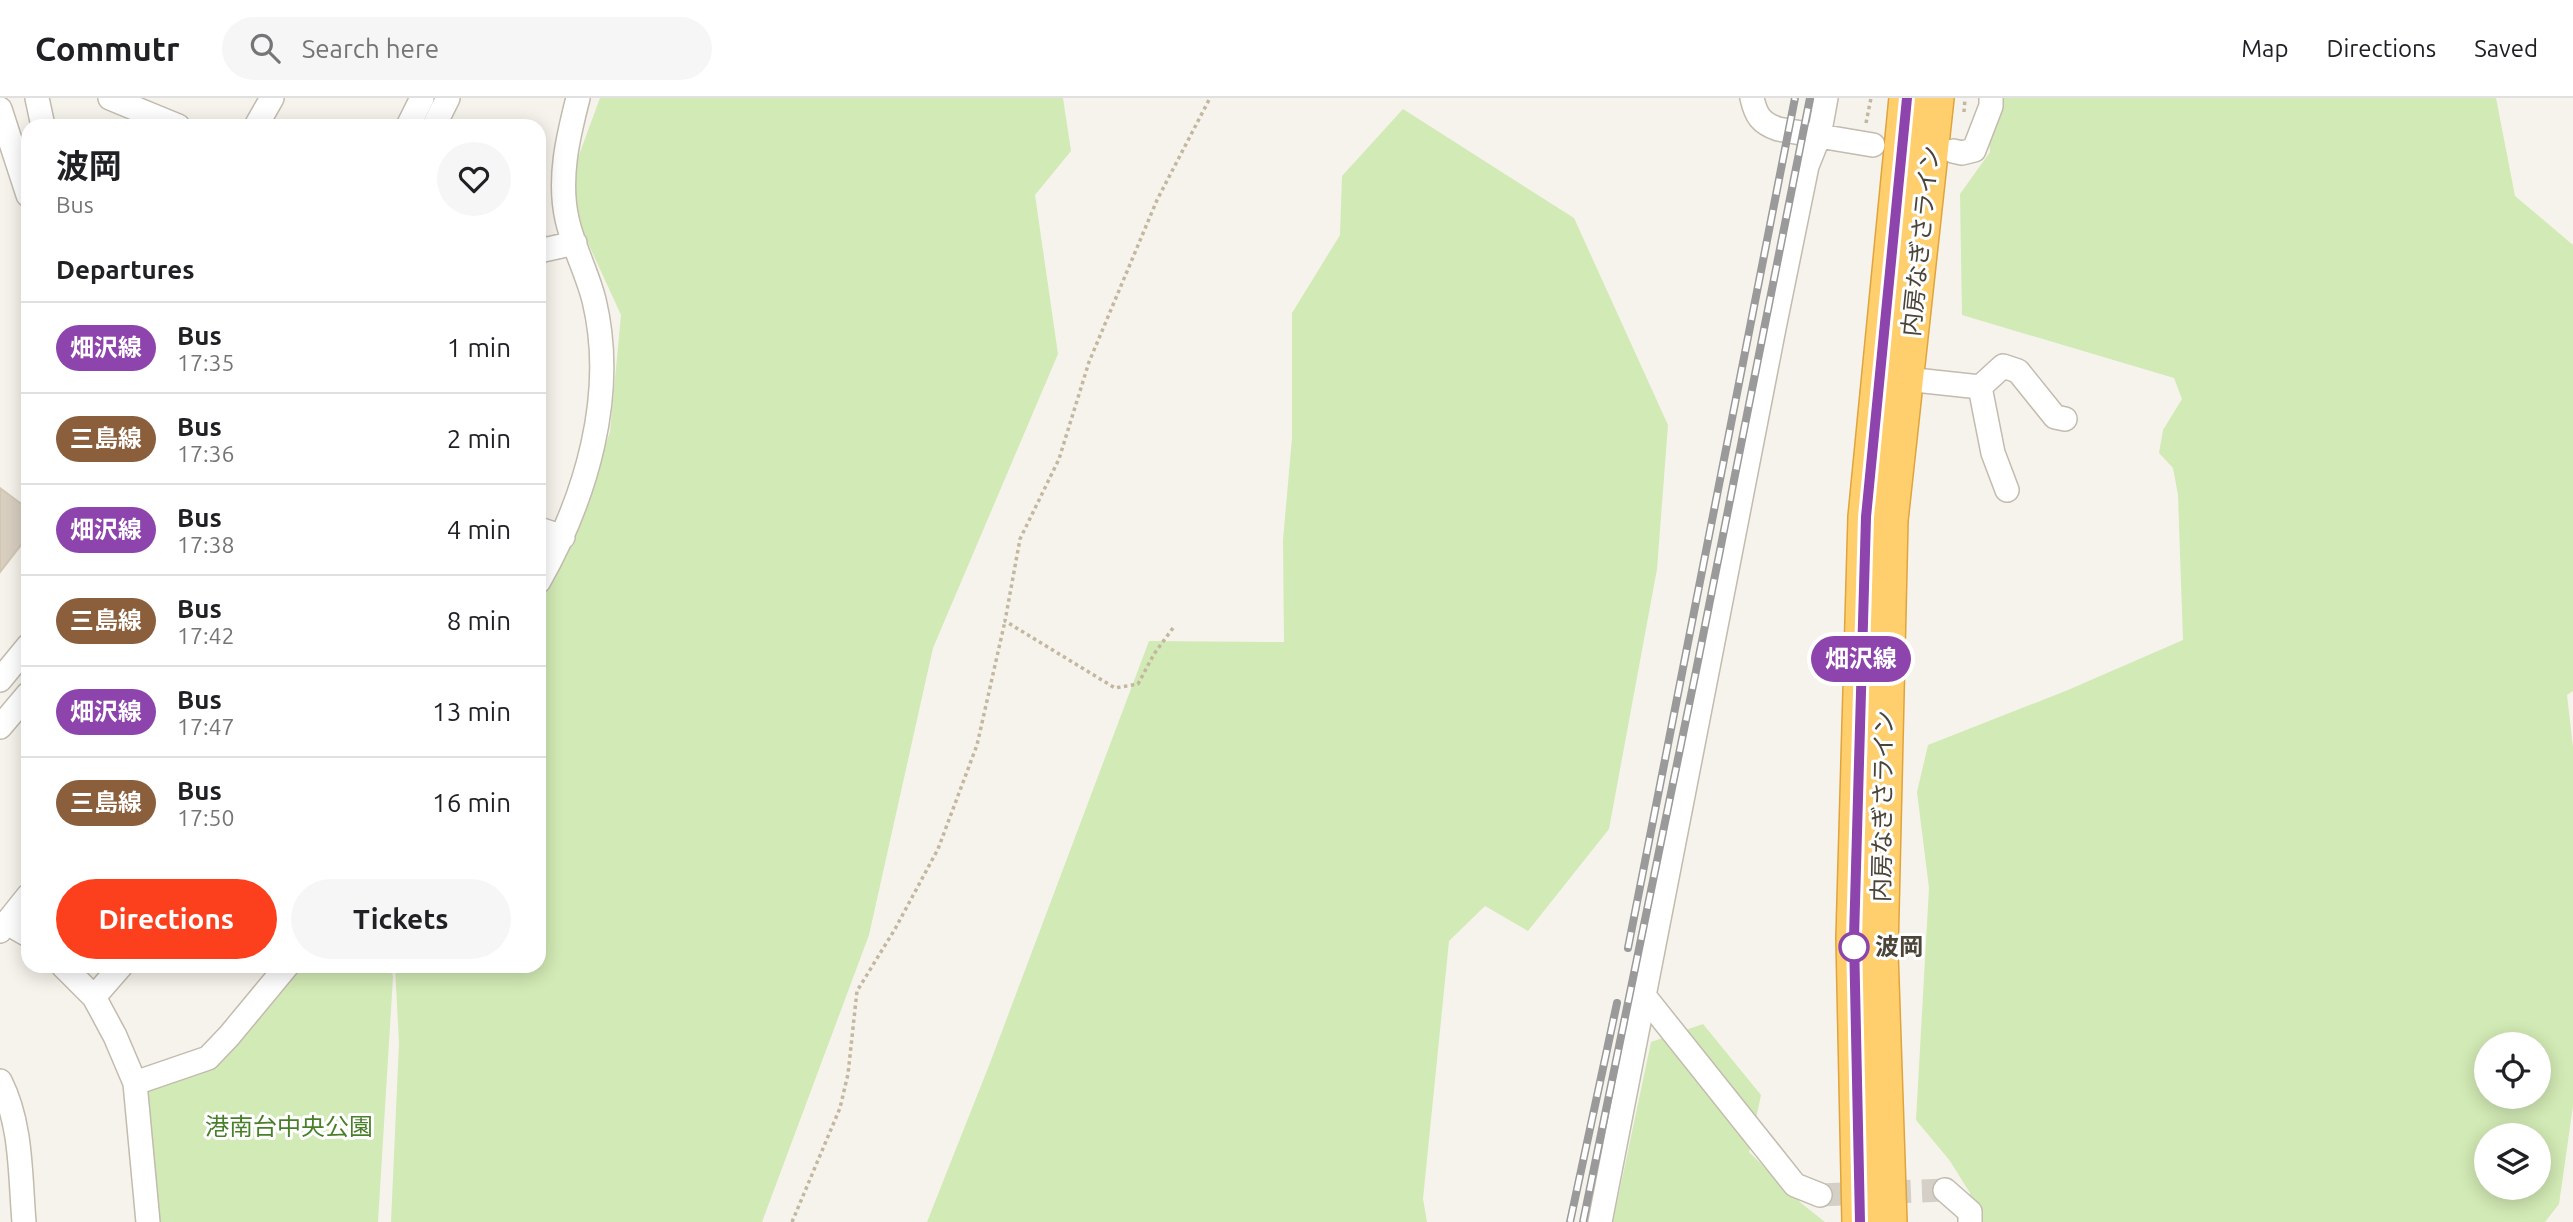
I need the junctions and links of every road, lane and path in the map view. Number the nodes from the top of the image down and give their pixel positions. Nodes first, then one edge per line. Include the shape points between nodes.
1 (37, 98) edge
2 (110, 98) edge
3 (272, 98) edge
4 (421, 98) edge
5 (448, 98) edge
6 (578, 98) edge
7 (1210, 98) edge
8 (1752, 98) edge
9 (1826, 98) edge
10 (1871, 98) edge
11 (1907, 98) edge
12 (1936, 98) edge
13 (1991, 98) edge
14 (0, 109) edge
15 (42, 119) edge
16 (160, 119) edge
17 (260, 119) edge
18 (411, 119) edge
19 (438, 119) edge
20 (1819, 136) junction
21 (1868, 144) joint
22 (1953, 151) dead end
23 (21, 174) edge
24 (575, 243) junction
25 (546, 249) edge
26 (1906, 379) junction
27 (1980, 387) junction
28 (2065, 419) dead end
29 (2007, 490) dead end
30 (546, 531) edge
31 (563, 537) junction
32 (546, 568) edge
33 (1005, 621) junction
34 (1173, 628) dead end
35 (21, 654) edge
36 (0, 680) edge
37 (21, 702) edge
38 (0, 727) edge
39 (21, 905) edge
40 (3, 927) edge
41 (21, 933) edge
42 (70, 973) edge
43 (115, 973) edge
44 (280, 973) edge
45 (94, 997) junction
46 (1645, 997) junction
47 (0, 1081) edge
48 (135, 1083) junction
49 (1888, 1126) junction
50 (1945, 1190) dead end
51 (1820, 1195) tunnel mouth
52 (24, 1222) edge
53 (148, 1222) edge
54 (792, 1222) edge
55 (1600, 1222) edge
56 (1860, 1222) edge
57 (1889, 1222) edge
58 (1907, 1222) edge
59 (1970, 1222) edge

1 - 15 street
2 - 16 street
3 - 17 street
4 - 18 street
5 - 19 street
6 - 24 street via 565,147 564,177 566,218
7 - 33 path via 1157,200 1089,362 1059,459 1020,538
8 - 20 street via 1764,124
9 - 20 street
10 - 21 path
11 - 56 highway, 内房なぎさライン via 1866,517 1854,938
12 - 26 highway, 内房なぎさライン
13 - 22 street via 1974,150
14 - 23 street
20 - 21 street
20 - 46 street via 1807,166 1771,341
24 - 25 street
24 - 31 street via 594,299 602,373 585,477
26 - 27 street
26 - 49 highway, 内房なぎさライン via 1890,520 1882,795 1880,952
27 - 28 street via 2003,366 2018,371 2055,417
27 - 29 street via 1993,453
30 - 31 street
31 - 32 street
33 - 34 path via 1115,688 1138,684
33 - 54 path via 977,745 938,849 857,990 840,1108
35 - 36 street
37 - 38 street
39 - 40 street
40 - 41 street
42 - 45 street
43 - 45 street
44 - 48 street via 208,1058
45 - 48 street
46 - 51 street via 1795,1185
46 - 55 street
47 - 52 street via 13,1114
48 - 53 street
49 - 57 highway, 内房なぎさライン
49 - 58 highway
50 - 59 street via 1970,1212

